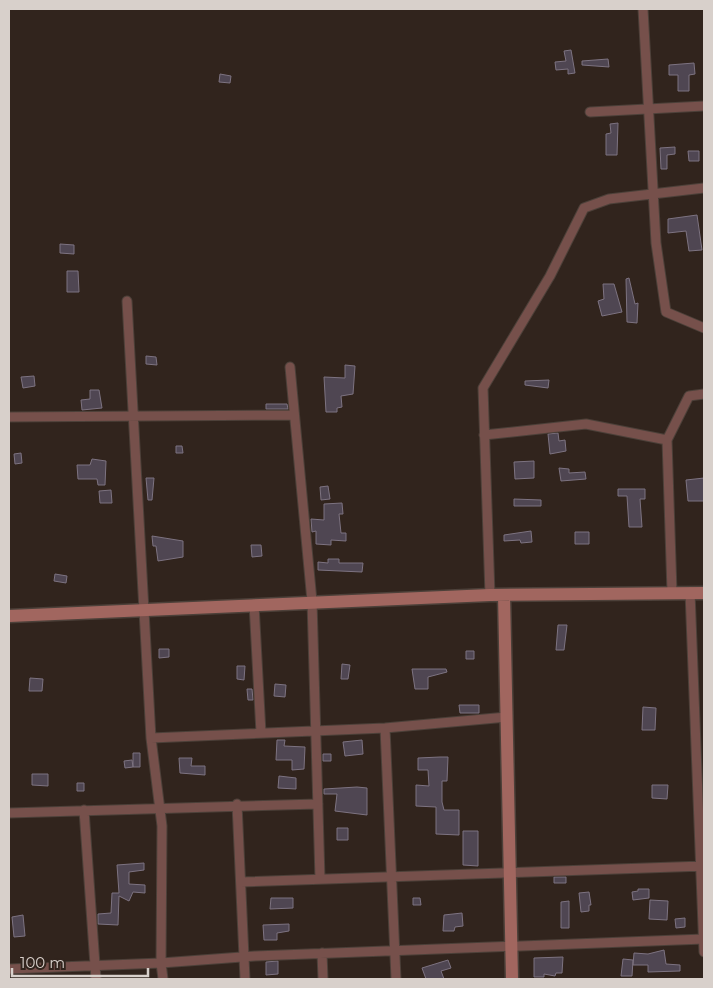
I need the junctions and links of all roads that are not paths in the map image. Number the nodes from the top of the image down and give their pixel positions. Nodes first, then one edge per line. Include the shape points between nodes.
1 (643, 9) edge
2 (704, 106) edge
3 (649, 109) junction
4 (590, 112) dead end
5 (704, 188) edge
6 (654, 193) junction
7 (127, 301) dead end
8 (704, 328) edge
9 (290, 366) dead end
10 (704, 394) edge
11 (294, 415) junction
12 (133, 416) junction
13 (9, 417) edge
14 (484, 434) junction
15 (667, 440) junction
16 (672, 592) junction
17 (690, 592) junction
18 (704, 593) edge
19 (490, 595) junction
20 (504, 595) junction
21 (312, 601) junction
22 (254, 604) junction
23 (144, 610) junction
24 (9, 616) edge
25 (699, 715) edge
26 (508, 717) junction
27 (385, 728) junction
28 (316, 731) junction
29 (262, 733) junction
30 (151, 738) junction
31 (237, 804) junction
32 (318, 804) junction
33 (160, 807) junction
34 (84, 810) junction
35 (9, 812) edge
36 (703, 866) edge
37 (510, 872) junction
38 (392, 877) junction
39 (320, 879) junction
40 (241, 882) junction
41 (704, 939) edge
42 (512, 945) junction
43 (395, 950) junction
44 (704, 952) edge
45 (322, 953) junction
46 (244, 957) junction
47 (161, 963) junction
48 (95, 965) junction
49 (9, 969) edge
50 (96, 979) edge
51 (163, 979) edge
52 (245, 979) edge
53 (323, 979) edge
54 (396, 979) edge
55 (512, 979) edge

1 - 3 street
2 - 3 street
3 - 4 street
3 - 6 street
5 - 6 street
6 - 8 street via 656,242 666,312
6 - 14 street via 609,200 584,208 550,276 483,388
7 - 12 street
9 - 11 street
10 - 15 street via 689,396
11 - 12 street
11 - 21 street
12 - 13 street
12 - 23 street
14 - 15 street via 586,424
14 - 19 street
15 - 16 street
16 - 17 main road
16 - 20 main road
17 - 18 main road
17 - 25 street
19 - 20 main road
19 - 21 main road
20 - 26 main road
21 - 22 main road
21 - 28 street
22 - 23 main road
22 - 29 street
23 - 24 main road
23 - 30 street
25 - 36 street
26 - 27 street
26 - 37 main road
27 - 28 street
27 - 38 street
28 - 29 street
28 - 32 street
29 - 30 street
30 - 33 street
31 - 32 street
31 - 33 street
31 - 40 street
32 - 39 street
33 - 34 street
33 - 47 street
34 - 35 street
34 - 48 street
36 - 37 street
36 - 41 street
37 - 38 street
37 - 42 main road
38 - 39 street
38 - 43 street
39 - 40 street
40 - 46 street
41 - 42 street
41 - 44 street
42 - 43 street
42 - 55 main road
43 - 45 street
43 - 54 street
45 - 46 street
45 - 53 street
46 - 47 street
46 - 52 street
47 - 48 street
47 - 51 street
48 - 49 street
48 - 50 street

